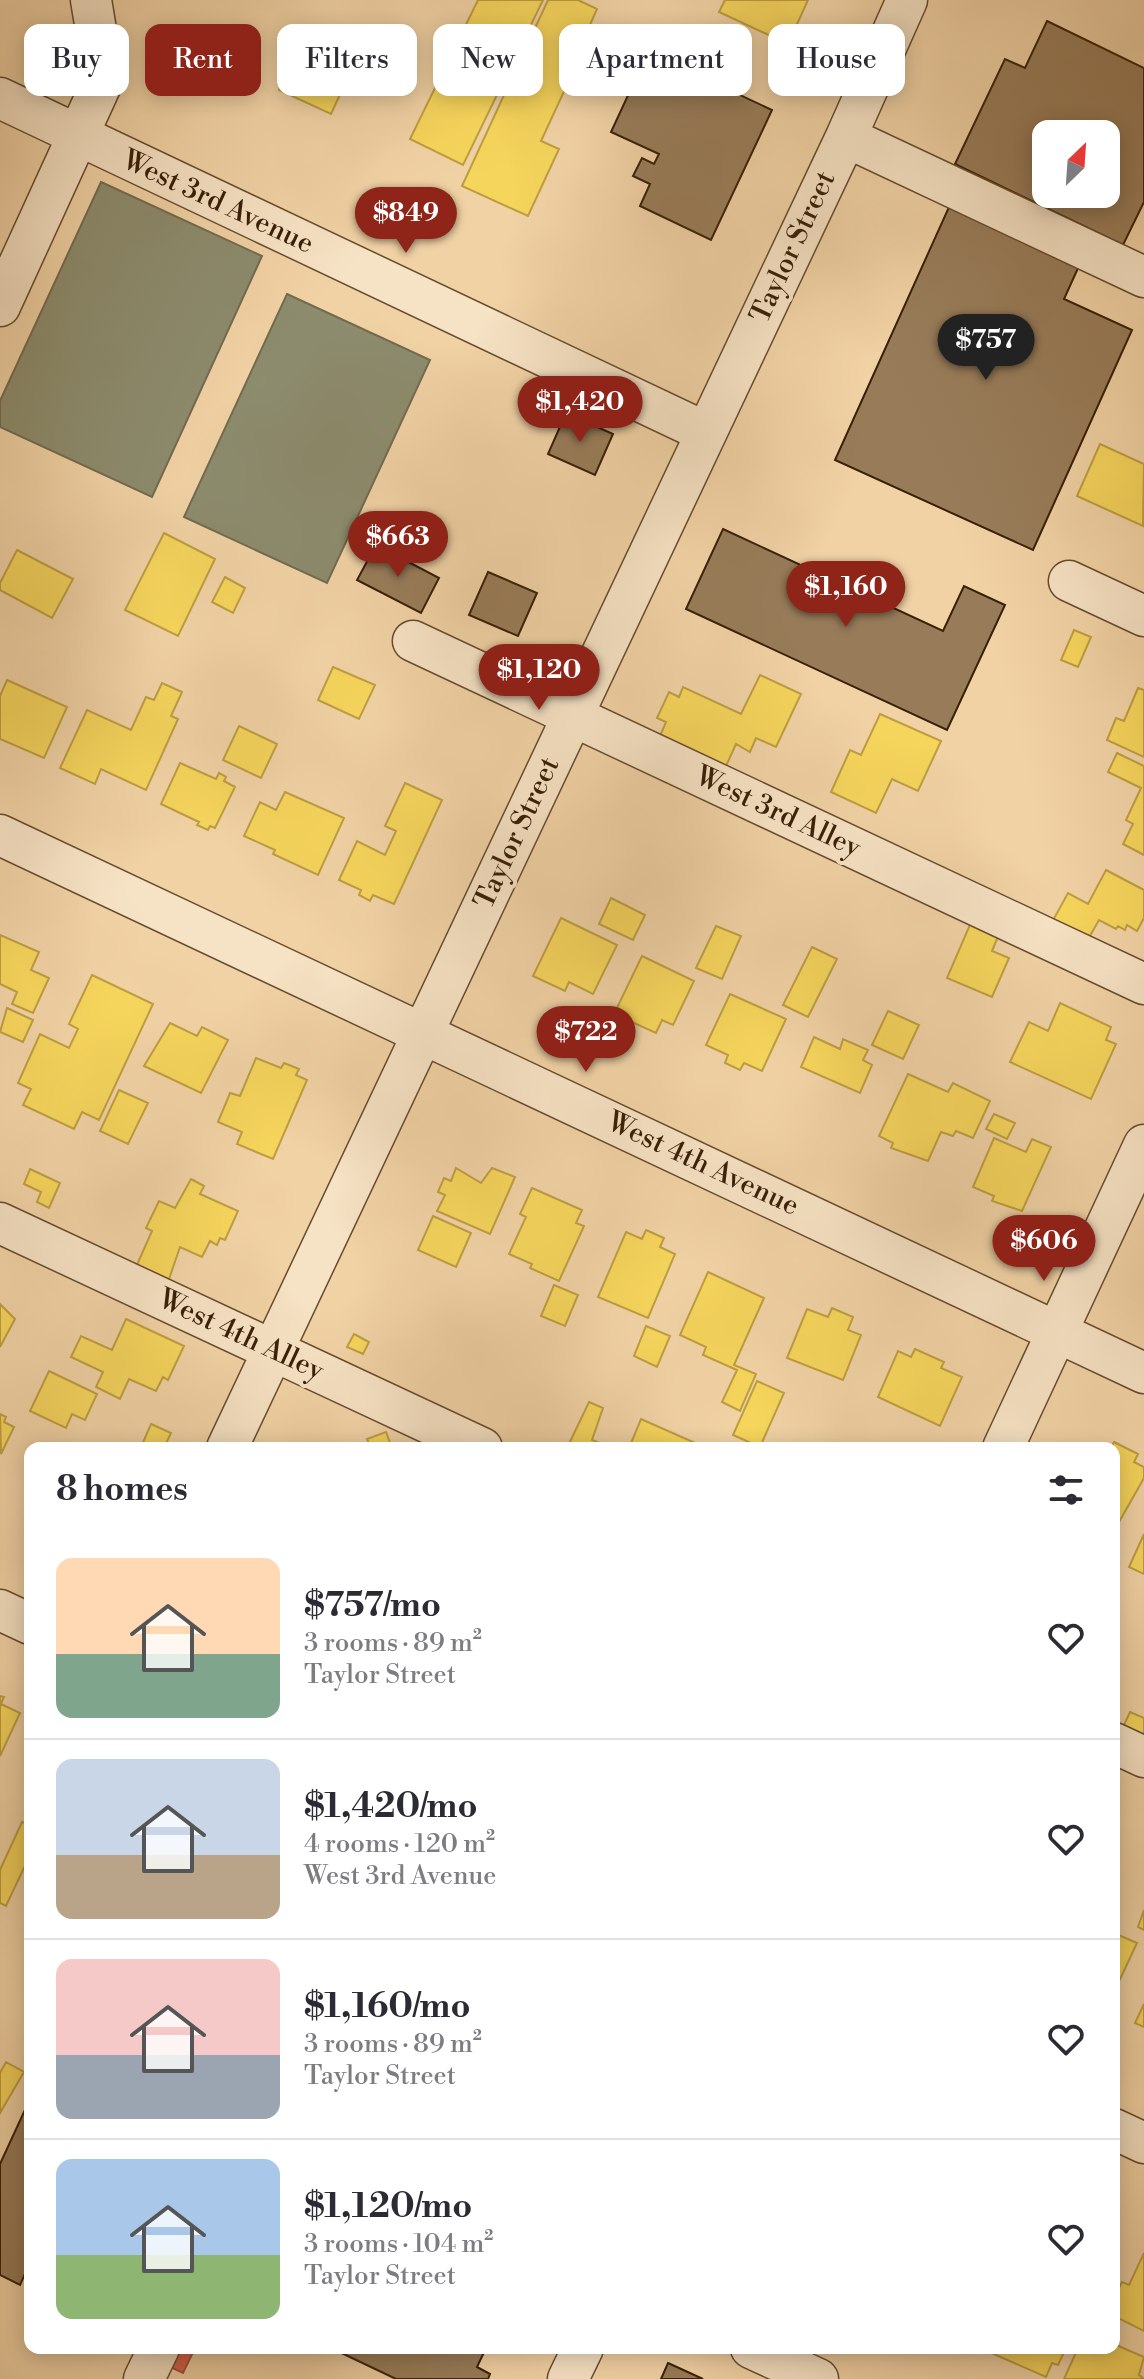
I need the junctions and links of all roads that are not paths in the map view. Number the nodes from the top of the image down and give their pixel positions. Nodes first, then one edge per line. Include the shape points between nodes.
1 (91, 0) edge
2 (907, 0) edge
3 (0, 98) edge
4 (79, 136) junction
5 (846, 137) junction
6 (1144, 277) edge
7 (0, 306) edge
8 (705, 432) junction
9 (1069, 581) dead end
10 (1144, 616) edge
11 (413, 641) dead end
12 (573, 716) junction
13 (0, 835) edge
14 (1144, 984) edge
15 (424, 1032) junction
16 (1144, 1145) edge
17 (0, 1223) edge
18 (1057, 1332) junction
19 (272, 1350) junction
20 (1144, 1373) edge
21 (230, 1442) edge
22 (469, 1442) edge
23 (1006, 1442) edge
24 (0, 1610) edge
25 (24, 1621) edge
26 (1120, 1746) edge
27 (1144, 1757) edge
28 (1120, 2132) edge
29 (1144, 2143) edge
30 (156, 2354) edge
31 (580, 2354) edge
32 (764, 2354) edge
33 (144, 2379) edge
34 (568, 2379) edge
35 (818, 2379) edge

1 - 4 street via 103,72
2 - 5 street, Taylor Street
3 - 4 street, West 3rd Avenue
4 - 7 street
4 - 8 street, West 3rd Avenue
5 - 6 street
5 - 8 street, Taylor Street
8 - 12 street, Taylor Street
9 - 10 street
11 - 12 street, West 3rd Alley
12 - 14 street, West 3rd Alley
12 - 15 street, Taylor Street
13 - 15 street, West 4th Avenue
15 - 18 street, West 4th Avenue
15 - 19 street, Taylor Street
16 - 18 street
17 - 19 street, West 4th Alley
18 - 20 street, West 4th Avenue
18 - 23 street
19 - 21 street, Taylor Street
19 - 22 street, West 4th Alley
24 - 25 street
26 - 27 street
28 - 29 street
30 - 33 street
31 - 34 street
32 - 35 street

